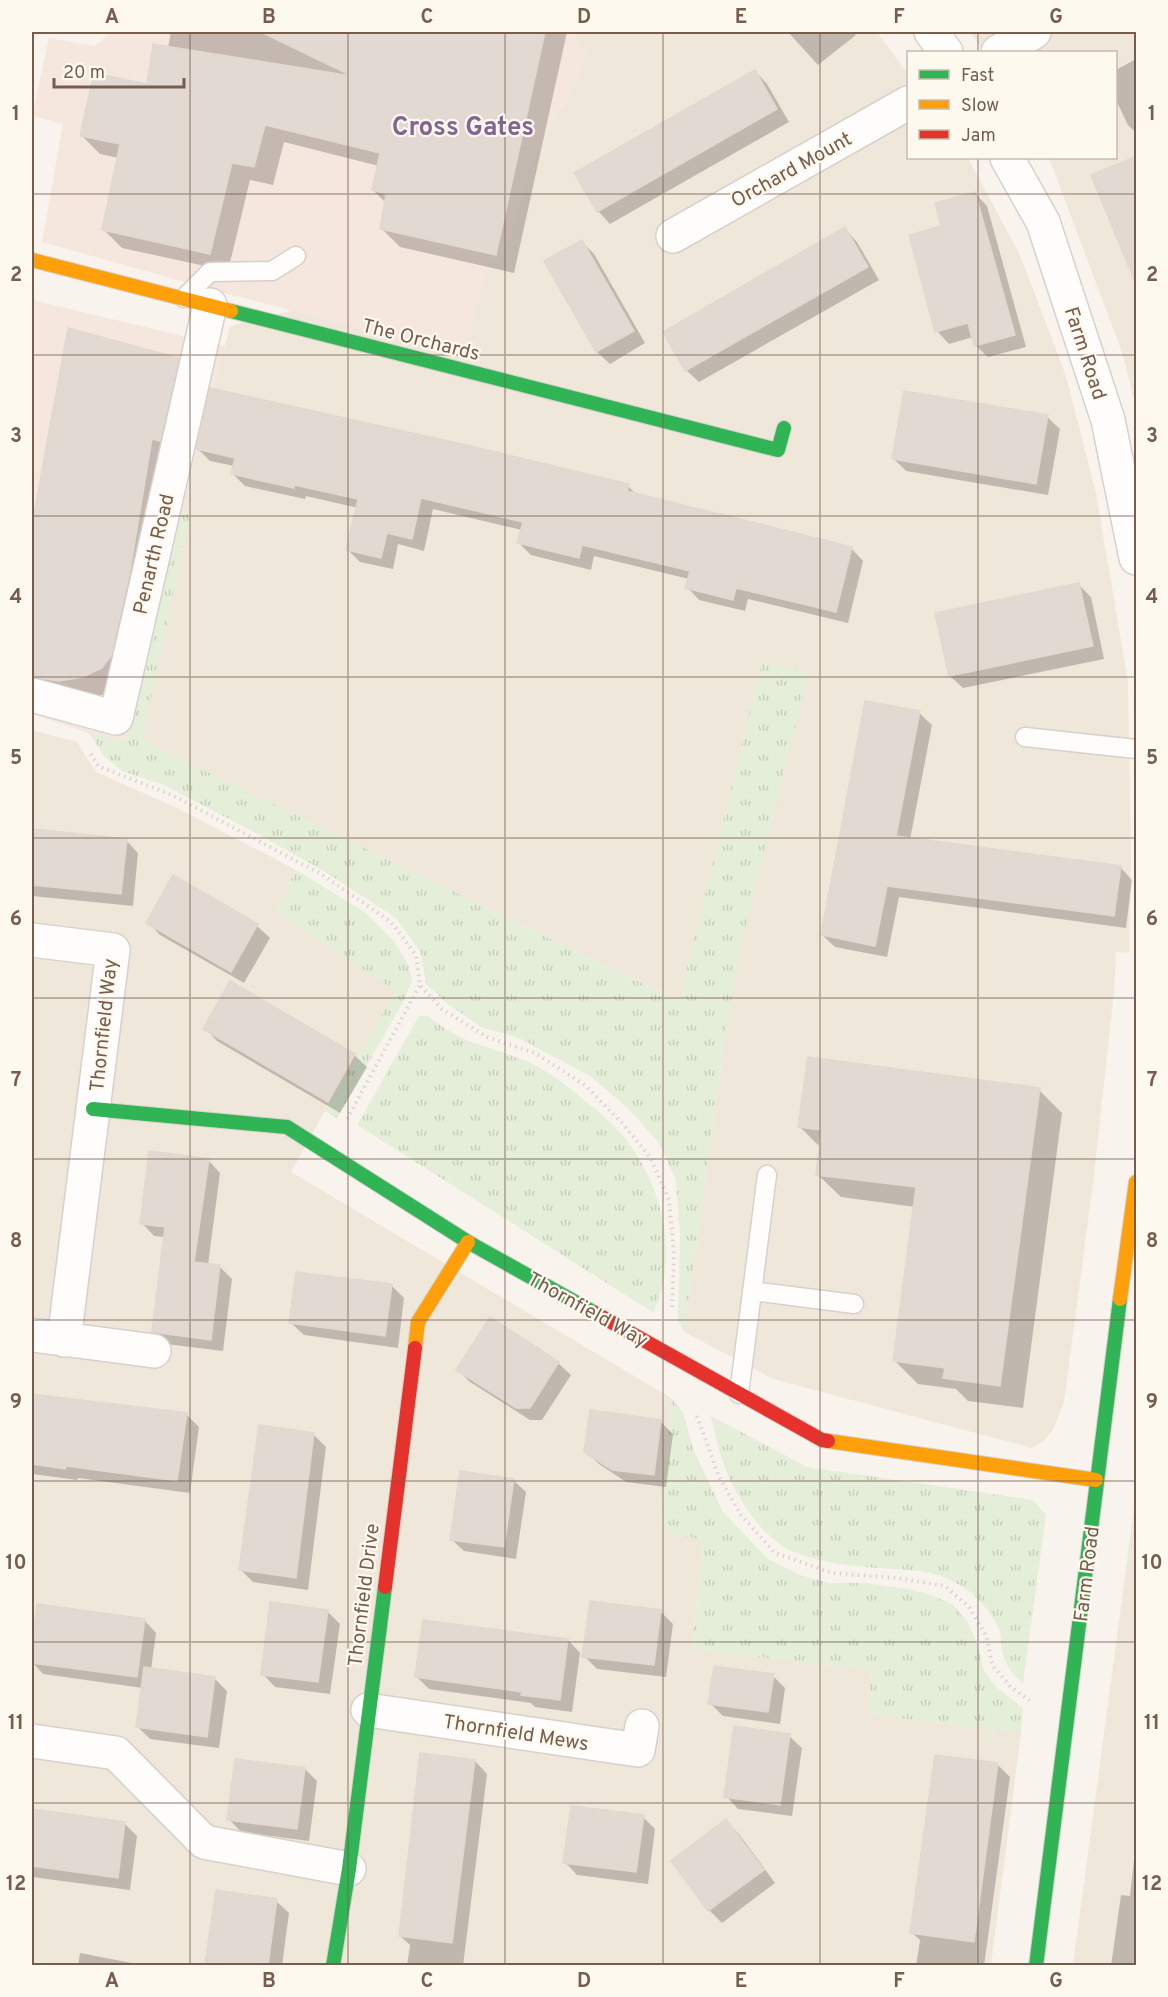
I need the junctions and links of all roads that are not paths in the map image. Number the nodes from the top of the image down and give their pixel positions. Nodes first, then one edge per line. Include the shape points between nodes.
1 (931, 32) edge
2 (1034, 32) edge
3 (945, 51) edge
4 (1000, 51) edge
5 (907, 104) edge
6 (1008, 159) edge
7 (673, 236) dead end
8 (296, 256) dead end
9 (32, 260) edge
10 (197, 302) junction
11 (1122, 422) edge
12 (784, 428) dead end
13 (1137, 558) edge
14 (32, 695) edge
15 (1025, 737) dead end
16 (1137, 749) edge
17 (32, 940) edge
18 (93, 1109) junction
19 (767, 1175) dead end
20 (1137, 1182) edge
21 (468, 1242) junction
22 (752, 1291) junction
23 (1130, 1297) edge
24 (854, 1304) dead end
25 (32, 1335) edge
26 (64, 1340) junction
27 (154, 1351) dead end
28 (739, 1394) junction
29 (1096, 1480) junction
30 (368, 1710) junction
31 (642, 1726) dead end
32 (32, 1742) edge
33 (349, 1869) junction
34 (333, 1965) edge
35 (1036, 1965) edge

1 - 3 street
2 - 4 street
5 - 7 street, Orchard Mount
6 - 11 street, Farm Road via 1043,222
8 - 10 lane via 272,272 210,272
9 - 10 street, The Orchards
10 - 12 street, The Orchards via 778,450
10 - 14 street, Penarth Road via 116,718
11 - 13 street, Farm Road
15 - 16 lane
17 - 18 street, Thornfield Way via 113,950
18 - 21 street, Thornfield Way via 287,1127
18 - 26 street, Thornfield Way
19 - 22 lane
20 - 23 street, Farm Road
21 - 28 street, Thornfield Way
21 - 30 street, Thornfield Drive via 418,1322
22 - 24 lane
22 - 28 lane
23 - 29 street, Farm Road
25 - 26 street
26 - 27 street
28 - 29 street, Thornfield Way via 822,1440
29 - 35 street, Farm Road
30 - 31 street, Thornfield Mews via 638,1750
30 - 33 street, Thornfield Drive
32 - 33 street via 116,1753 204,1842
33 - 34 street, Thornfield Drive

